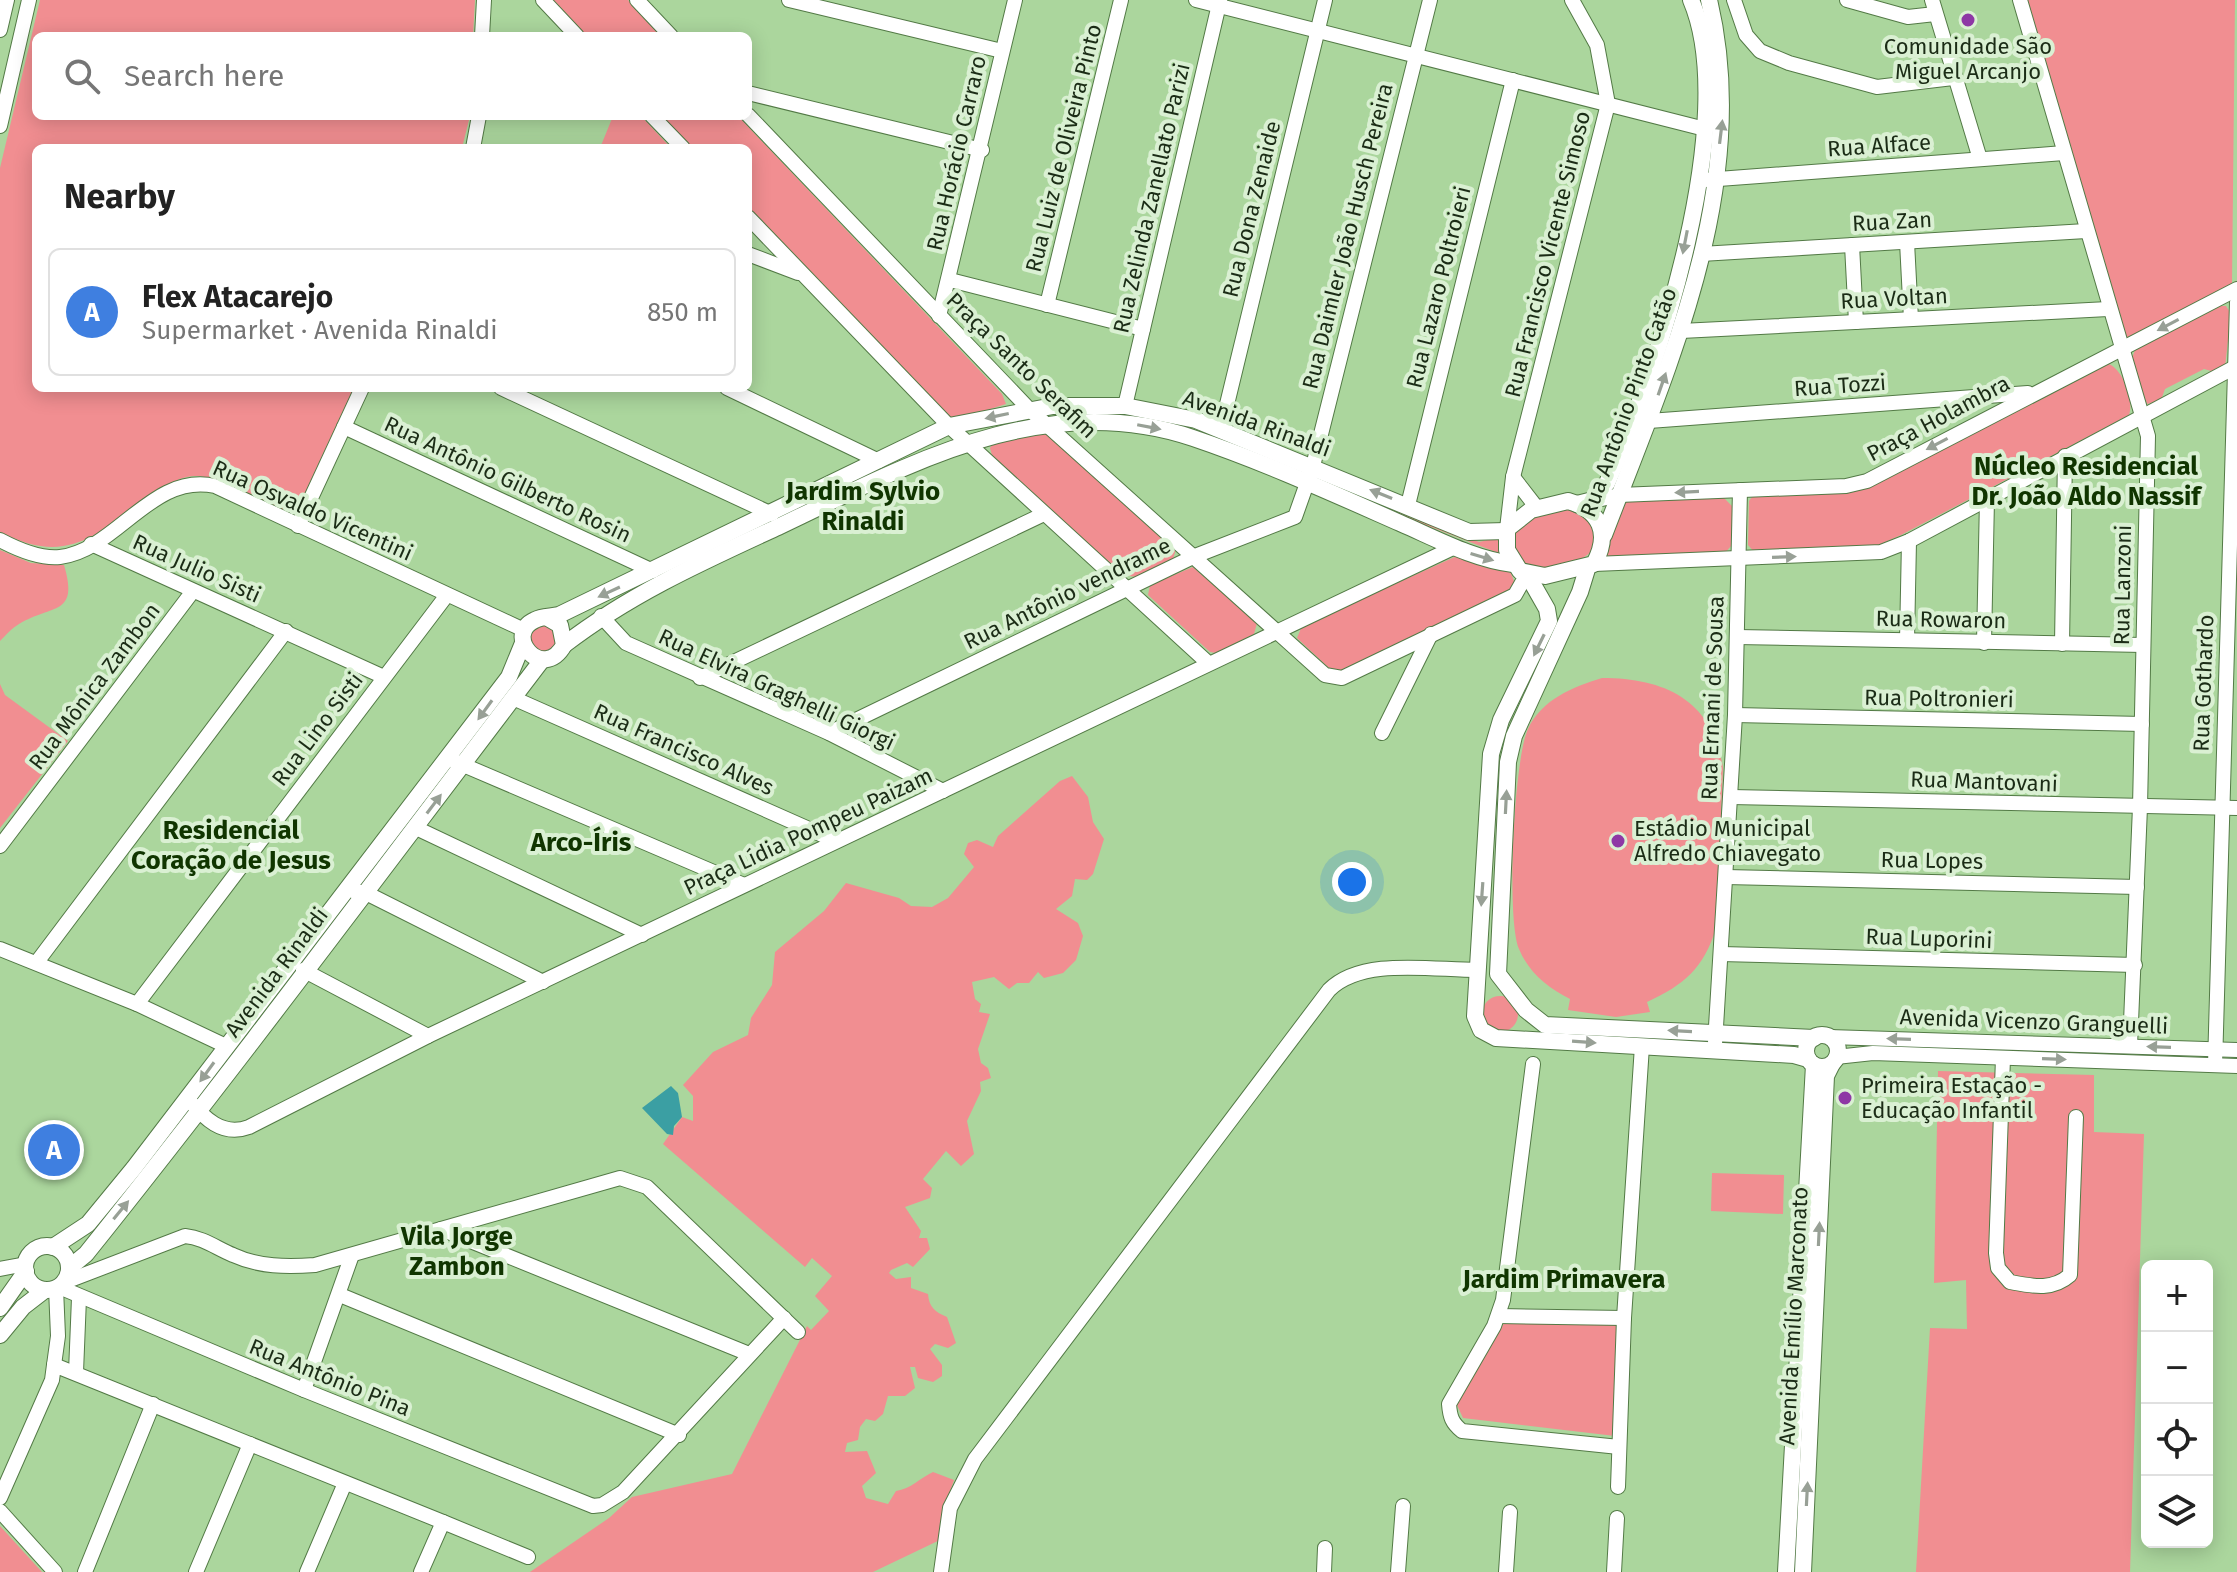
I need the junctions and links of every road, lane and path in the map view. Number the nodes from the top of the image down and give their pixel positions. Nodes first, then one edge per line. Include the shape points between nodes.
1 (29, 0) edge
2 (484, 0) edge
3 (543, 0) edge
4 (637, 0) edge
5 (789, 0) edge
6 (1015, 0) edge
7 (1121, 0) edge
8 (1196, 0) edge
9 (1325, 0) edge
10 (1430, 0) edge
11 (1572, 0) edge
12 (1691, 0) edge
13 (1709, 0) edge
14 (1734, 0) edge
15 (1847, 0) edge
16 (2020, 0) edge
17 (1219, 3) edge
18 (4, 4) edge
19 (1933, 7) edge
20 (0, 30) edge
21 (1317, 31) junction
22 (482, 32) edge
23 (573, 32) edge
24 (667, 32) edge
25 (1002, 51) junction
26 (1415, 56) junction
27 (1953, 78) junction
28 (1513, 80) junction
29 (752, 94) edge
30 (776, 100) junction
31 (1608, 104) junction
32 (753, 119) edge
33 (478, 120) edge
34 (656, 120) edge
35 (0, 126) edge
36 (1705, 129) junction
37 (474, 144) edge
38 (679, 144) edge
39 (982, 150) junction
40 (2064, 153) junction
41 (1980, 159) junction
42 (1715, 178) junction
43 (1697, 181) junction
44 (752, 221) edge
45 (2086, 231) junction
46 (1907, 242) junction
47 (1852, 245) junction
48 (1701, 254) junction
49 (752, 256) edge
50 (802, 275) junction
51 (950, 280) junction
52 (2237, 289) edge
53 (2237, 302) edge
54 (1047, 305) junction
55 (2108, 309) junction
56 (939, 316) junction
57 (1911, 319) junction
58 (1856, 322) junction
59 (1143, 329) junction
60 (1681, 331) junction
61 (2120, 349) junction
62 (2236, 366) edge
63 (360, 392) edge
64 (510, 392) edge
65 (735, 392) edge
66 (2033, 392) junction
67 (1125, 406) junction
68 (1029, 409) junction
69 (2143, 415) junction
70 (1649, 421) junction
71 (1047, 424) junction
72 (949, 426) junction
73 (344, 427) junction
74 (1221, 429) junction
75 (966, 442) junction
76 (2065, 456) junction
77 (879, 461) junction
78 (1313, 466) junction
79 (1513, 477) junction
80 (1307, 483) junction
81 (1740, 490) junction
82 (1619, 495) junction
83 (1987, 499) junction
84 (1583, 503) junction
85 (1408, 505) junction
86 (1537, 508) junction
87 (772, 514) junction
88 (1044, 514) junction
89 (298, 526) junction
90 (1507, 530) junction
91 (1604, 535) junction
92 (0, 540) edge
93 (1909, 541) junction
94 (91, 544) junction
95 (1455, 547) junction
96 (2233, 547) edge
97 (1195, 556) junction
98 (1740, 558) junction
99 (1513, 564) junction
100 (1591, 565) junction
101 (653, 571) junction
102 (1527, 574) junction
103 (1128, 588) junction
104 (193, 591) junction
105 (447, 595) junction
106 (601, 616) junction
107 (548, 618) junction
108 (286, 631) junction
109 (1279, 632) junction
110 (1431, 634) junction
111 (524, 637) junction
112 (1737, 637) junction
113 (1907, 640) junction
114 (1984, 643) junction
115 (2062, 644) junction
116 (564, 645) junction
117 (2143, 645) junction
118 (542, 660) junction
119 (1207, 662) junction
120 (384, 677) junction
121 (700, 678) junction
122 (513, 698) junction
123 (1735, 715) junction
124 (2142, 724) junction
125 (829, 733) junction
126 (1382, 733) dead end
127 (456, 762) junction
128 (943, 791) junction
129 (1731, 797) junction
130 (2140, 807) junction
131 (2229, 808) edge
132 (416, 828) junction
133 (836, 841) junction
134 (0, 846) edge
135 (1726, 877) junction
136 (744, 885) junction
137 (2137, 887) junction
138 (346, 892) junction
139 (364, 892) junction
140 (642, 935) junction
141 (0, 949) edge
142 (1721, 954) junction
143 (37, 962) junction
144 (2135, 965) junction
145 (303, 970) junction
146 (1477, 970) junction
147 (543, 982) junction
148 (1508, 989) junction
149 (137, 1004) junction
150 (1476, 1005) junction
151 (1526, 1010) junction
152 (1715, 1033) junction
153 (428, 1036) junction
154 (1506, 1038) junction
155 (1822, 1038) junction
156 (226, 1046) junction
157 (1642, 1046) junction
158 (2130, 1046) junction
159 (2215, 1048) junction
160 (2237, 1050) edge
161 (1714, 1052) junction
162 (2003, 1058) junction
163 (1834, 1060) junction
164 (1811, 1062) junction
165 (1533, 1064) dead end
166 (2215, 1065) junction
167 (2237, 1066) edge
168 (188, 1099) junction
169 (199, 1112) junction
170 (2076, 1117) dead end
171 (441, 1229) junction
172 (53, 1247) junction
173 (352, 1255) junction
174 (26, 1267) junction
175 (0, 1269) edge
176 (59, 1283) junction
177 (340, 1295) junction
178 (79, 1298) junction
179 (0, 1308) edge
180 (1499, 1316) junction
181 (784, 1318) junction
182 (1624, 1318) junction
183 (798, 1332) dead end
184 (0, 1335) edge
185 (749, 1354) junction
186 (54, 1365) junction
187 (76, 1372) junction
188 (304, 1390) junction
189 (153, 1404) junction
190 (679, 1435) junction
191 (250, 1444) junction
192 (1619, 1447) junction
193 (345, 1483) junction
194 (1618, 1487) dead end
195 (0, 1498) edge
196 (1403, 1506) dead end
197 (0, 1511) edge
198 (1510, 1512) dead end
199 (1617, 1518) dead end
200 (443, 1522) junction
201 (1325, 1548) dead end
202 (528, 1557) dead end
203 (55, 1572) edge
204 (85, 1572) edge
205 (196, 1572) edge
206 (307, 1572) edge
207 (421, 1572) edge
208 (941, 1572) edge
209 (1324, 1572) edge
210 (1398, 1572) edge
211 (1506, 1572) edge
212 (1614, 1572) edge
213 (1786, 1572) edge
214 (1803, 1572) edge

1 - 35 street
2 - 22 street
3 - 23 street
4 - 24 street
5 - 25 street
6 - 25 street, Rua Horácio Carraro
7 - 54 street, Rua Luiz de Oliveira Pinto
8 - 17 street
9 - 21 street, Rua Dona Zenaide
10 - 26 street, Rua Daimler João Husch Pereira
11 - 31 street, Rua Francisco Vicente Simoso via 1597,45
12 - 36 main road, Rua Antônio Pinto Catão via 1703,44
42 -> 13 main road, Rua Antônio Pinto Catão via 1723,123 1722,74
14 - 27 street via 1746,35 1760,51 1789,63 1877,87
15 - 19 street via 1908,17
16 - 40 street, Rua Lanzoni
17 - 21 street
17 - 59 street, Rua Zelinda Zanellato Parizi
18 - 20 street
19 - 27 street
21 - 26 street
21 - 74 street, Rua Dona Zenaide
25 - 39 street, Rua Horácio Carraro
26 - 28 street
26 - 78 street, Rua Daimler João Husch Pereira
27 - 41 street
28 - 31 street
28 - 85 street, Rua Lazaro Poltroieri
29 - 30 street
30 - 32 street
30 - 39 street
31 - 36 street
31 - 79 street, Rua Francisco Vicente Simoso
32 - 56 street, Praça Santo Serafim
33 - 37 street
34 - 38 street
36 - 43 main road, Rua Antônio Pinto Catão
39 - 51 street, Rua Horácio Carraro
40 - 41 street, Rua Alface
40 - 45 street, Rua Lanzoni
41 - 42 street, Rua Alface
42 - 43 street, Rua Alface
42 - 48 main road, Rua Antônio Pinto Catão
43 -> 84 main road, Rua Antônio Pinto Catão via 1663,338 1607,483
44 - 50 street
45 - 46 street, Rua Zan
45 - 55 street, Rua Lanzoni
46 - 47 street, Rua Zan
46 - 57 street
47 - 48 street, Rua Zan
47 - 58 street
48 - 60 main road, Rua Antônio Pinto Catão
49 - 50 street
50 - 72 street
51 - 54 street
51 - 56 street, Rua Horácio Carraro
52 -> 61 street, Praça Holambra
53 - 62 street, Rua Gothardo
54 - 59 street
55 - 57 street, Rua Voltan
55 - 61 street, Rua Lanzoni
56 - 68 street, Praça Santo Serafim
57 - 58 street, Rua Voltan
58 - 60 street, Rua Voltan
59 - 67 street, Rua Zelinda Zanellato Parizi
70 -> 60 main road, Rua Antônio Pinto Catão
61 - 66 street, Praça Holambra
61 - 69 street, Rua Lanzoni
62 - 69 street
62 - 96 street, Rua Gothardo
63 - 73 street
64 - 87 street
65 - 77 street
66 - 70 street, Rua Tozzi
66 -> 81 street, Praça Holambra via 1856,484
67 - 68 main road, Avenida Rinaldi
67 - 74 main road, Avenida Rinaldi
68 - 71 street, Praça Santo Serafim
68 -> 72 main road, Avenida Rinaldi
69 - 76 street
69 - 117 street, Rua Lanzoni via 2148,436
70 - 82 main road, Rua Antônio Pinto Catão
71 - 75 main road, Avenida Rinaldi
71 -> 80 main road, Avenida Rinaldi via 1109,422 1170,431
71 - 97 street, Praça Santo Serafim
72 - 75 street
72 - 77 main road, Avenida Rinaldi
73 - 89 street
73 - 101 street, Rua Antônio Gilberto Rosin
74 - 78 main road, Avenida Rinaldi
75 - 88 street
75 - 106 main road, Avenida Rinaldi via 669,578
76 - 83 street
76 - 115 street
77 - 87 main road, Avenida Rinaldi
78 - 80 street, Rua Daimler João Husch Pereira
85 -> 78 main road, Avenida Rinaldi
79 - 86 street
79 - 90 street, Rua Francisco Vicente Simoso
80 - 95 main road, Avenida Rinaldi
80 - 97 street, Rua Antônio vendrame via 1299,512 1291,520
81 -> 82 street, Praça Holambra
81 - 98 street, Rua Ernani de Sousa
82 - 84 street, Praça Holambra
82 - 91 main road, Rua Antônio Pinto Catão
83 - 93 street
83 - 114 street
84 - 86 main road
84 - 91 main road
85 - 90 main road, Avenida Rinaldi via 1469,532
86 - 90 main road
87 - 101 main road, Avenida Rinaldi
88 - 103 street
88 - 121 street
89 - 94 street, Rua Osvaldo Vicentini via 215,486 184,483
89 - 105 street, Rua Osvaldo Vicentini
90 - 99 main road
91 - 100 main road
92 - 94 street, Rua Osvaldo Vicentini via 51,557
98 -> 93 street via 1866,554
93 - 113 street
94 - 104 street, Rua Julio Sisti
95 -> 99 main road, Avenida Rinaldi
95 - 109 street, Praça Lídia Pompeu Paizam
96 - 131 street, Rua Gothardo
97 - 103 street, Rua Antônio vendrame
97 - 109 street, Praça Santo Serafim
98 - 100 street
98 - 112 street, Rua Ernani de Sousa
99 - 102 main road, Avenida Rinaldi
100 - 102 main road via 1545,576
148 -> 100 main road via 1497,965 1510,749
101 -> 107 main road, Avenida Rinaldi
102 - 110 street via 1515,595
102 -> 146 main road via 1549,621 1492,745
103 - 119 street
103 - 125 street, Rua Antônio vendrame
104 - 108 street, Rua Julio Sisti
104 - 134 street, Rua Mônica Zambon
105 - 111 street, Rua Osvaldo Vicentini
105 - 120 street, Rua Lino Sisti
106 - 116 main road, Avenida Rinaldi
106 - 121 street, Rua Elvira Graghelli Giorgi via 626,643
107 - 111 main road via 534,620
107 - 116 main road via 560,625
108 - 120 street, Rua Julio Sisti
108 - 143 street
109 - 110 street, Praça Santo Serafim via 1336,679
109 - 119 street, Praça Lídia Pompeu Paizam
110 - 126 street
111 - 118 main road via 530,655
111 -> 127 main road, Avenida Rinaldi via 509,677
112 - 113 street, Rua Rowaron
112 - 123 street, Rua Ernani de Sousa
113 - 114 street, Rua Rowaron
114 - 115 street, Rua Rowaron
115 - 117 street, Rua Rowaron
116 - 118 main road via 555,656
117 - 124 street, Rua Lanzoni
118 - 122 main road, Avenida Rinaldi
119 - 128 street, Praça Lídia Pompeu Paizam
120 - 149 street, Rua Lino Sisti
121 - 125 street, Rua Elvira Graghelli Giorgi
122 - 127 main road, Avenida Rinaldi
122 - 133 street, Rua Francisco Alves
123 - 124 street, Rua Poltronieri
123 - 129 street, Rua Ernani de Sousa
124 - 130 street, Rua Lanzoni
125 - 128 street, Rua Elvira Graghelli Giorgi
132 -> 127 main road, Avenida Rinaldi
127 - 136 street
127 - 138 main road, Avenida Rinaldi
128 - 133 street, Praça Lídia Pompeu Paizam
129 - 130 street, Rua Mantovani
129 - 135 street, Rua Ernani de Sousa
130 - 131 street, Rua Mantovani
130 - 137 street, Rua Lanzoni
131 - 159 street, Rua Gothardo
132 - 139 main road, Avenida Rinaldi
132 - 140 street
133 - 136 street, Praça Lídia Pompeu Paizam
135 - 137 street, Rua Lopes
135 - 142 street, Rua Ernani de Sousa
136 - 140 street, Praça Lídia Pompeu Paizam
137 - 144 street, Rua Lanzoni
138 - 139 street
138 - 156 main road, Avenida Rinaldi
139 - 145 main road, Avenida Rinaldi
139 - 147 street
140 - 147 street, Praça Lídia Pompeu Paizam
141 - 143 street
142 - 144 street, Rua Luporini
142 - 152 street, Rua Ernani de Sousa
143 - 149 street
144 - 158 street, Rua Lanzoni
145 - 153 street
145 - 169 main road, Avenida Rinaldi
146 - 150 main road
146 - 208 street via 1363,969 1329,990 975,1459 950,1508
147 - 153 street, Praça Lídia Pompeu Paizam
148 - 150 main road via 1491,991
148 - 151 main road
149 - 156 street
150 - 154 main road via 1481,1030
152 -> 151 main road, Avenida Vicenzo Granguelli via 1545,1025
151 - 154 main road via 1519,1030
152 - 155 main road, Avenida Vicenzo Granguelli
152 - 161 street, Rua Ernani de Sousa
153 - 169 street, Praça Lídia Pompeu Paizam via 244,1129 210,1124
154 -> 157 main road, Avenida Vicenzo Granguelli
158 -> 155 street, Avenida Vicenzo Granguelli
155 - 163 main road via 1836,1044
155 - 164 main road via 1808,1045
156 -> 168 main road, Avenida Rinaldi
157 - 161 main road, Avenida Vicenzo Granguelli
157 - 182 street
159 -> 158 street, Avenida Vicenzo Granguelli
159 - 160 street, Avenida Vicenzo Granguelli
159 - 166 street, Rua Gothardo
161 - 164 main road, Avenida Vicenzo Granguelli via 1794,1055
162 - 163 street, Avenida Vicenzo Granguelli via 1849,1053
162 -> 166 street, Avenida Vicenzo Granguelli
162 - 170 street via 1996,1253 1998,1268 2010,1282 2043,1287 2070,1275
163 - 164 main road, Avenida Vicenzo Granguelli
214 -> 163 main road, Avenida Emílio Marconato via 1826,1076
164 - 213 main road, Avenida Emílio Marconato
165 - 180 street
166 - 167 street, Avenida Vicenzo Granguelli
168 - 169 street, Praça Lídia Pompeu Paizam
168 - 172 main road, Avenida Rinaldi via 88,1224
176 -> 169 main road, Avenida Rinaldi
171 - 173 street
171 - 181 street via 606,1179 632,1181 647,1187
171 - 185 street
172 - 174 main road via 39,1248
172 - 176 main road via 65,1254
173 - 176 street via 287,1267 234,1256 185,1236
173 - 177 street
174 - 175 street
174 - 176 main road via 32,1284
174 - 179 main road
176 - 178 street, Rua Antônio Pina
176 - 184 main road, Avenida Rinaldi via 23,1307
176 - 186 street
177 - 188 street
177 - 190 street
178 - 187 street
178 - 188 street, Rua Antônio Pina
180 - 182 street
180 - 192 street via 1449,1404 1454,1425 1462,1431
181 - 183 street
181 - 185 street
182 - 192 street
185 - 190 street
186 - 187 street
186 - 195 street
187 - 189 street
188 - 190 street, Rua Antônio Pina via 587,1504 602,1505 623,1492
189 - 191 street
189 - 204 street
191 - 193 street
191 - 205 street
192 - 194 street
193 - 200 street
193 - 206 street
196 - 210 street
197 - 203 street
198 - 211 street
199 - 212 street
200 - 202 street
200 - 207 street
201 - 209 street

